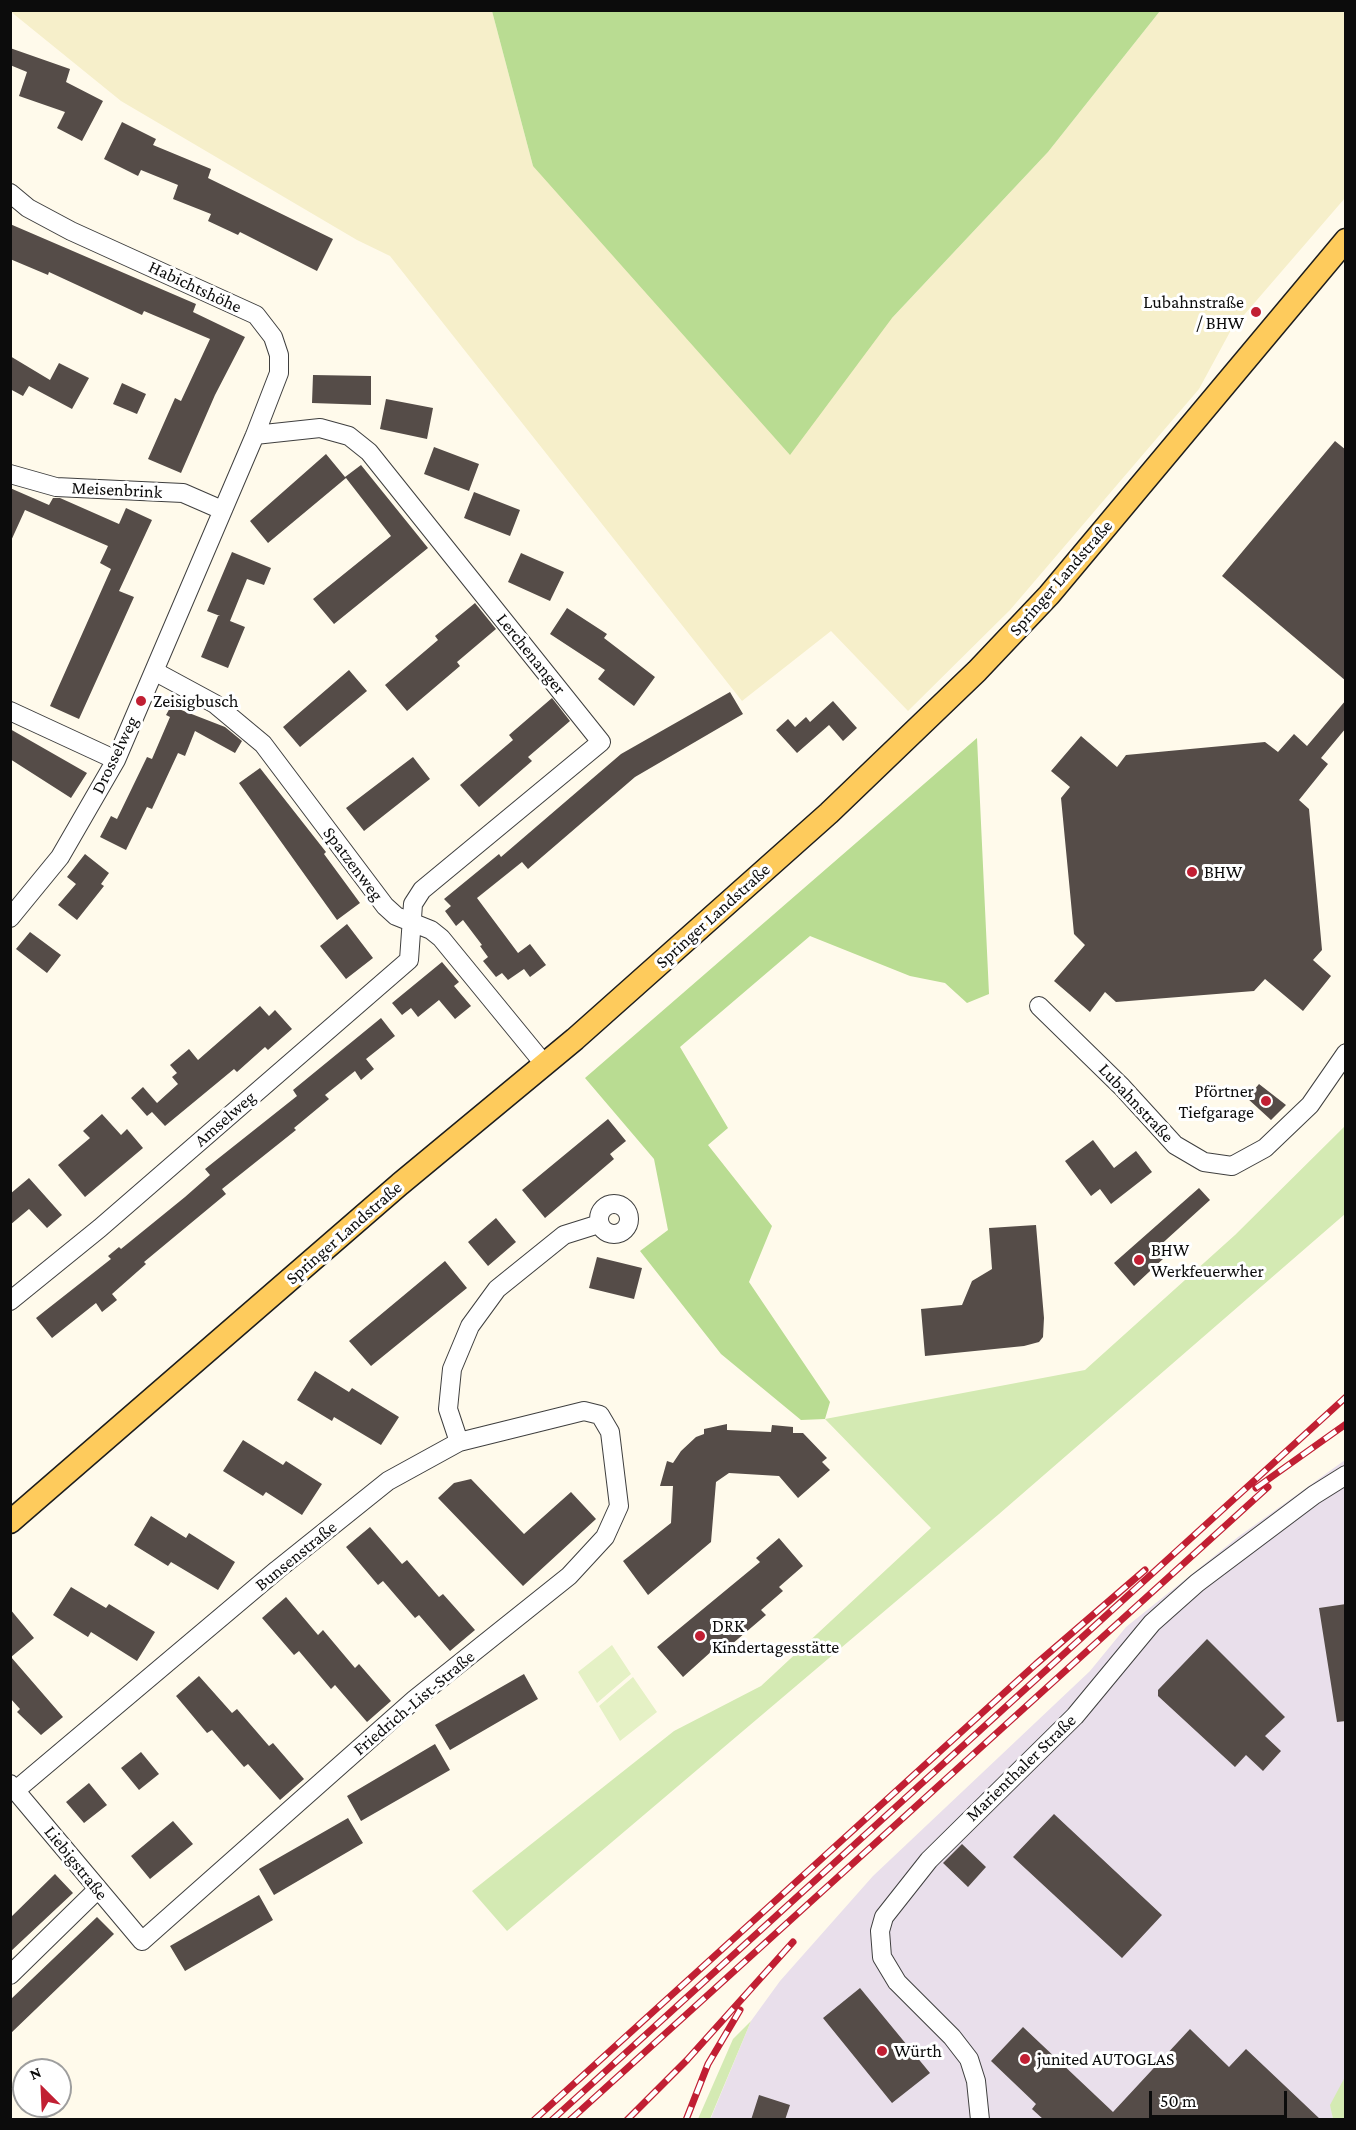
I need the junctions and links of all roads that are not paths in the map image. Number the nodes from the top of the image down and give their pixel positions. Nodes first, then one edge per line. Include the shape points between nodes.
1 (10, 193) edge
2 (1346, 240) edge
3 (1338, 255) edge
4 (255, 435) junction
5 (10, 474) edge
6 (222, 510) junction
7 (154, 670) junction
8 (10, 711) edge
9 (116, 760) junction
10 (10, 918) edge
11 (411, 921) junction
12 (1039, 1006) dead end
13 (1346, 1053) edge
14 (545, 1065) junction
15 (599, 1224) dead end
16 (10, 1301) edge
17 (610, 1432) joint
18 (459, 1442) junction
19 (1346, 1475) edge
20 (10, 1522) edge
21 (13, 1787) edge
22 (97, 1890) junction
23 (142, 1941) joint
24 (10, 1975) edge
25 (980, 2120) edge

1 - 4 street, Habichtshöhe via 28,208 71,231 256,315 273,337 279,374
2 - 3 main road, Springer Landstraße
3 - 14 main road, Springer Landstraße via 1049,595 977,671 829,813
4 - 6 street, Habichtshöhe
4 - 11 street, Lerchenanger via 320,428 349,436 369,452 601,742 422,890
5 - 6 street, Meisenbrink via 56,487 183,493
6 - 7 street, Drosselweg
7 - 9 street, Drosselweg
7 - 11 street, Spatzenweg via 215,704 263,744 385,906
8 - 9 street
9 - 10 street, Drosselweg via 60,857
11 - 14 street, Spatzenweg via 441,938
11 - 16 street, Amselweg via 409,960
12 - 13 street, Lubahnstraße via 1175,1145 1204,1162 1232,1166 1265,1148 1310,1105
14 - 20 main road, Springer Landstraße via 400,1184
15 - 18 street via 564,1235 547,1248 497,1288 470,1326 452,1369 448,1409
17 - 18 street, Bunsenstraße via 600,1414 584,1411
17 - 23 street, Friedrich-List-Straße via 619,1506 605,1537 569,1576 415,1699
18 - 21 street, Bunsenstraße via 388,1481
19 - 25 street, Marienthaler Straße via 1197,1583 1152,1623 1075,1716 929,1860 884,1917 879,1944 882,1957 897,1982 969,2059
21 - 22 street, Liebigstraße
22 - 23 street, Liebigstraße
22 - 24 street

